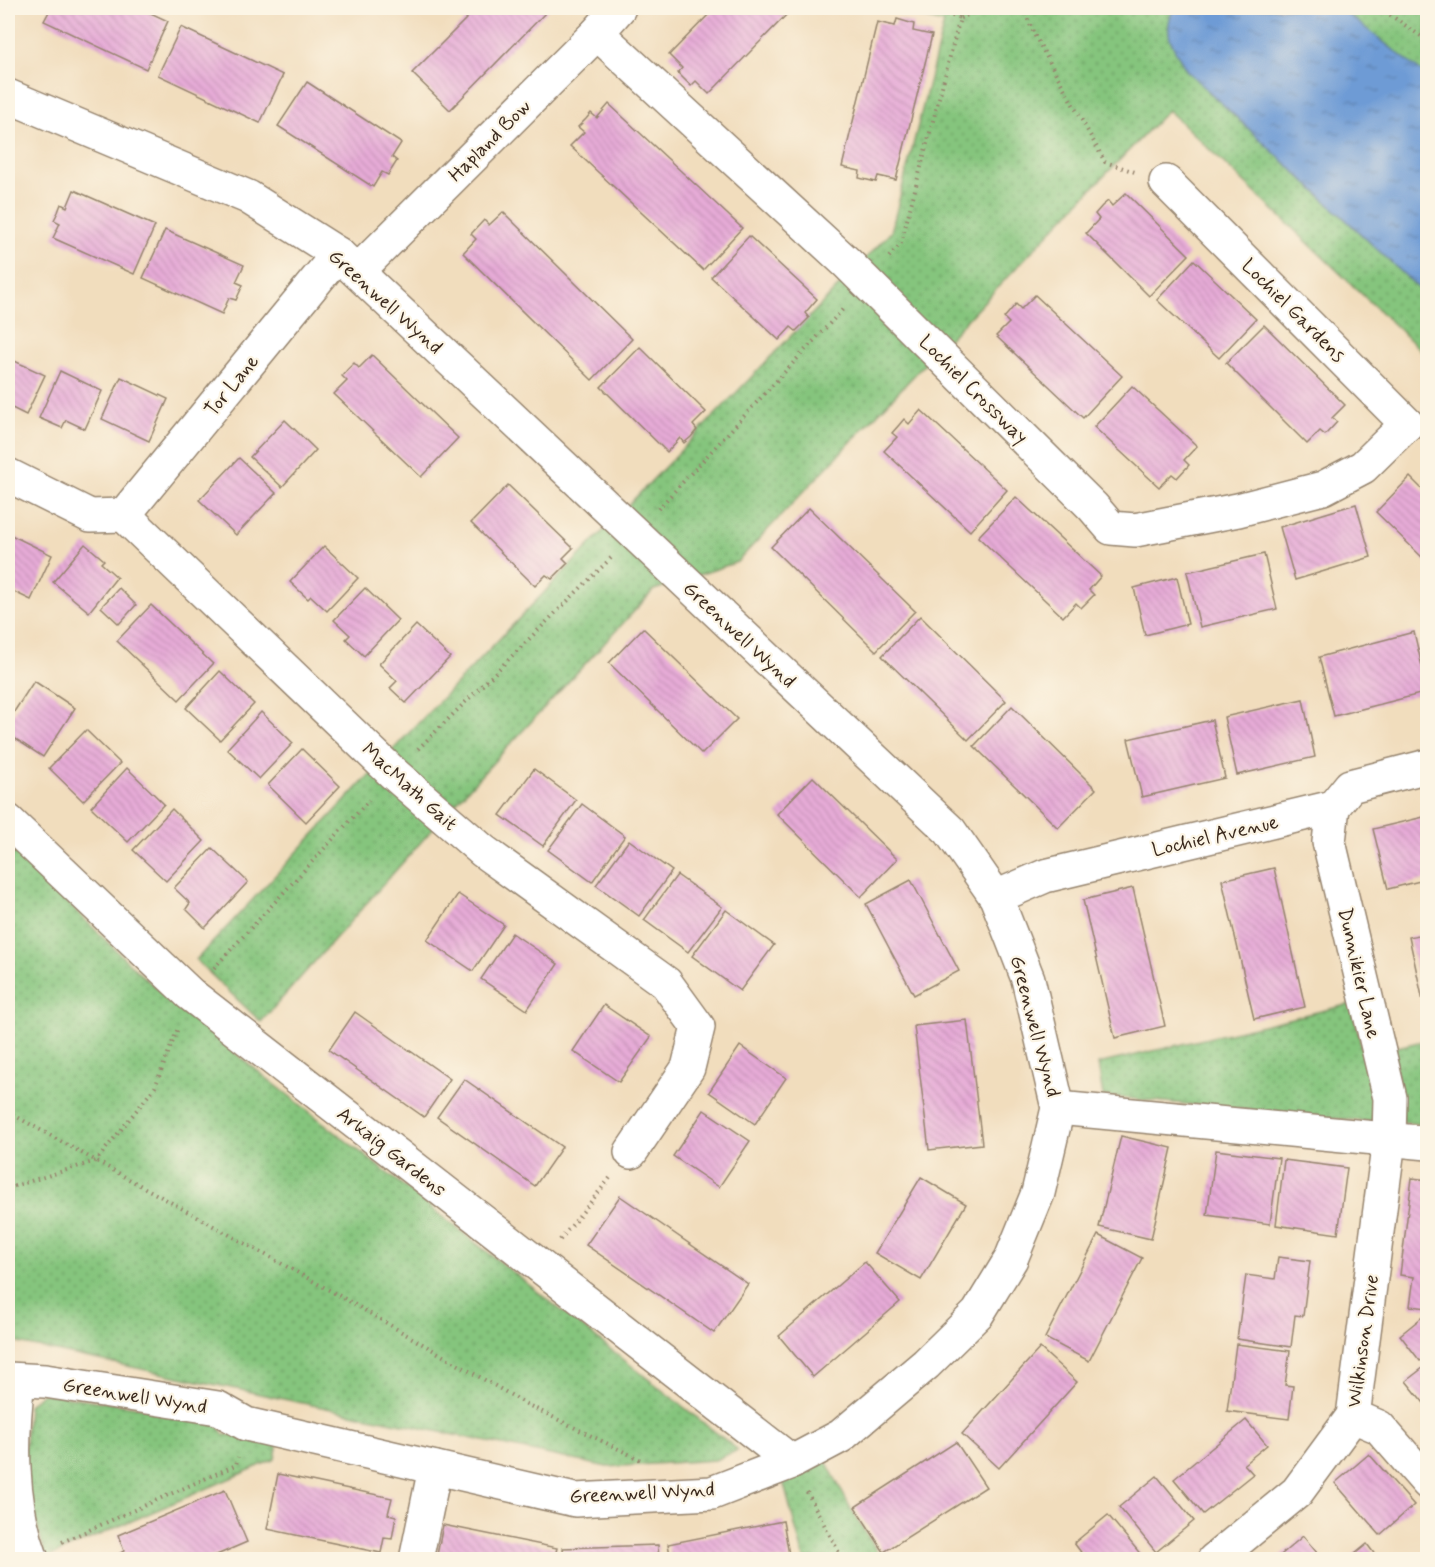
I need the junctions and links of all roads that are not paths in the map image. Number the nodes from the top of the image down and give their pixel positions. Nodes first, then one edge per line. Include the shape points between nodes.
1 (619, 8) edge
2 (597, 33) junction
3 (8, 96) edge
4 (1166, 182) road end
5 (348, 263) junction
6 (1417, 424) edge
7 (8, 475) edge
8 (124, 515) junction
9 (1428, 766) edge
10 (1333, 807) junction
11 (8, 821) edge
12 (996, 897) junction
13 (1058, 1108) junction
14 (1389, 1140) junction
15 (1428, 1143) edge
16 (631, 1152) road end
17 (13, 1379) edge
18 (1353, 1416) junction
19 (792, 1462) junction
20 (435, 1468) junction
21 (1428, 1484) edge
22 (32, 1557) edge
23 (416, 1560) edge
24 (1215, 1560) edge

1 - 2 street, Hapland Bow
2 - 5 street, Hapland Bow
2 - 6 street, Lochiel Crossway via 846,262 1111,528 1136,530 1323,488 1363,467
3 - 5 street, Greenwell Wynd via 248,197
4 - 6 street, Lochiel Gardens
5 - 8 street, Tor Lane
5 - 12 street, Greenwell Wynd via 950,831
7 - 8 street via 90,516
8 - 16 street, MacMath Gait via 393,773 483,851 666,983 698,1027 688,1068
9 - 10 street via 1350,786
10 - 12 street, Lochiel Avenue via 1045,876
10 - 14 street, Dunnikier Lane via 1329,842 1390,1098
11 - 19 street, Arkaig Gardens via 190,994
12 - 13 street, Greenwell Wynd via 1028,979
13 - 14 street
13 - 19 street, Greenwell Wynd via 1038,1193 1011,1259 978,1313 842,1436
14 - 15 street
14 - 18 street, Wilkinson Drive
17 - 20 street, Greenwell Wynd via 218,1408 246,1424
17 - 22 street via 16,1502
18 - 21 street via 1379,1426
18 - 24 street, Wilkinson Drive via 1297,1492
19 - 20 street, Greenwell Wynd via 712,1493 575,1500
20 - 23 street

